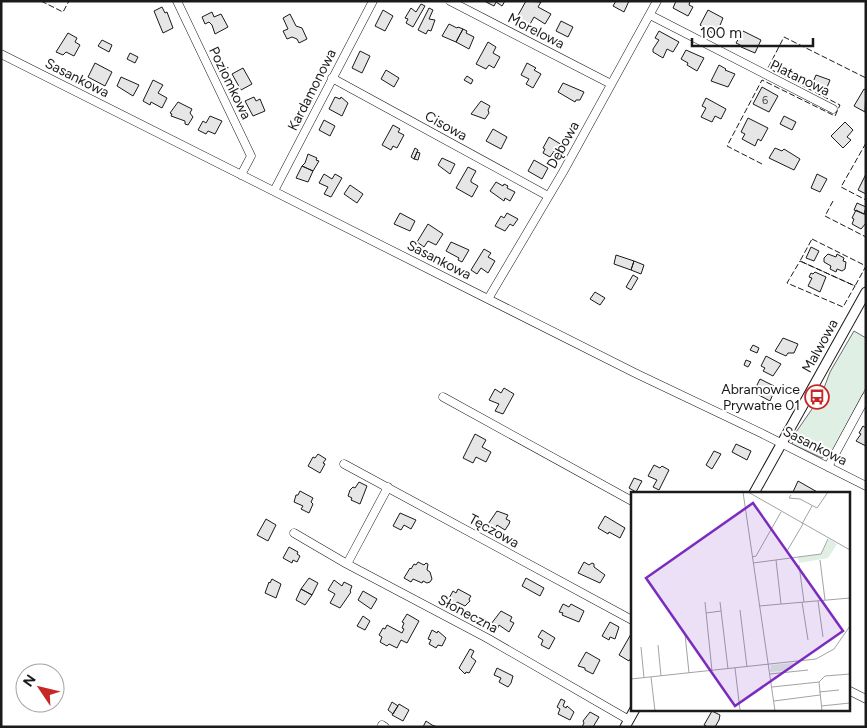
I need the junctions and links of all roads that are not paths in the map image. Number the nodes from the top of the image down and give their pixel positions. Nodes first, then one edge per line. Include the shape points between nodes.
1 (177, 1) edge
2 (373, 1) edge
3 (450, 1) edge
4 (657, 1) edge
5 (650, 15) junction
6 (1, 54) edge
7 (332, 78) junction
8 (611, 84) junction
9 (833, 109) dead end
10 (241, 175) junction
11 (274, 191) junction
12 (548, 196) junction
13 (866, 292) edge
14 (488, 299) junction
15 (443, 397) dead end
16 (866, 397) edge
17 (782, 444) junction
18 (344, 464) dead end
19 (828, 466) junction
20 (866, 486) edge
21 (388, 487) junction
22 (755, 492) edge
23 (631, 500) edge
24 (294, 533) dead end
25 (347, 564) junction
26 (631, 619) edge
27 (850, 691) edge
28 (866, 699) edge
29 (634, 710) edge
30 (627, 724) edge

1 - 10 street, Poziomkowa via 251,156
2 - 7 street, Kardamonowa
3 - 8 street, Morelowa
4 - 5 street, Dębowa
5 - 8 street, Dębowa
5 - 9 street, Platanowa
6 - 10 street, Sasankowa
7 - 11 street, Kardamonowa
7 - 12 street, Cisowa
8 - 12 street, Dębowa
10 - 11 street, Sasankowa
11 - 14 street, Sasankowa
12 - 14 street, Dębowa
13 - 17 street, Malwowa
14 - 17 street, Sasankowa
15 - 23 street
16 - 19 street
17 - 19 street, Sasankowa
17 - 22 street, Malwowa
18 - 21 street, Tęczowa
19 - 20 street, Sasankowa
21 - 25 street
21 - 26 street, Tęczowa
24 - 25 street, Słoneczna
25 - 30 street, Słoneczna via 487,638
27 - 28 street
29 - 30 street

